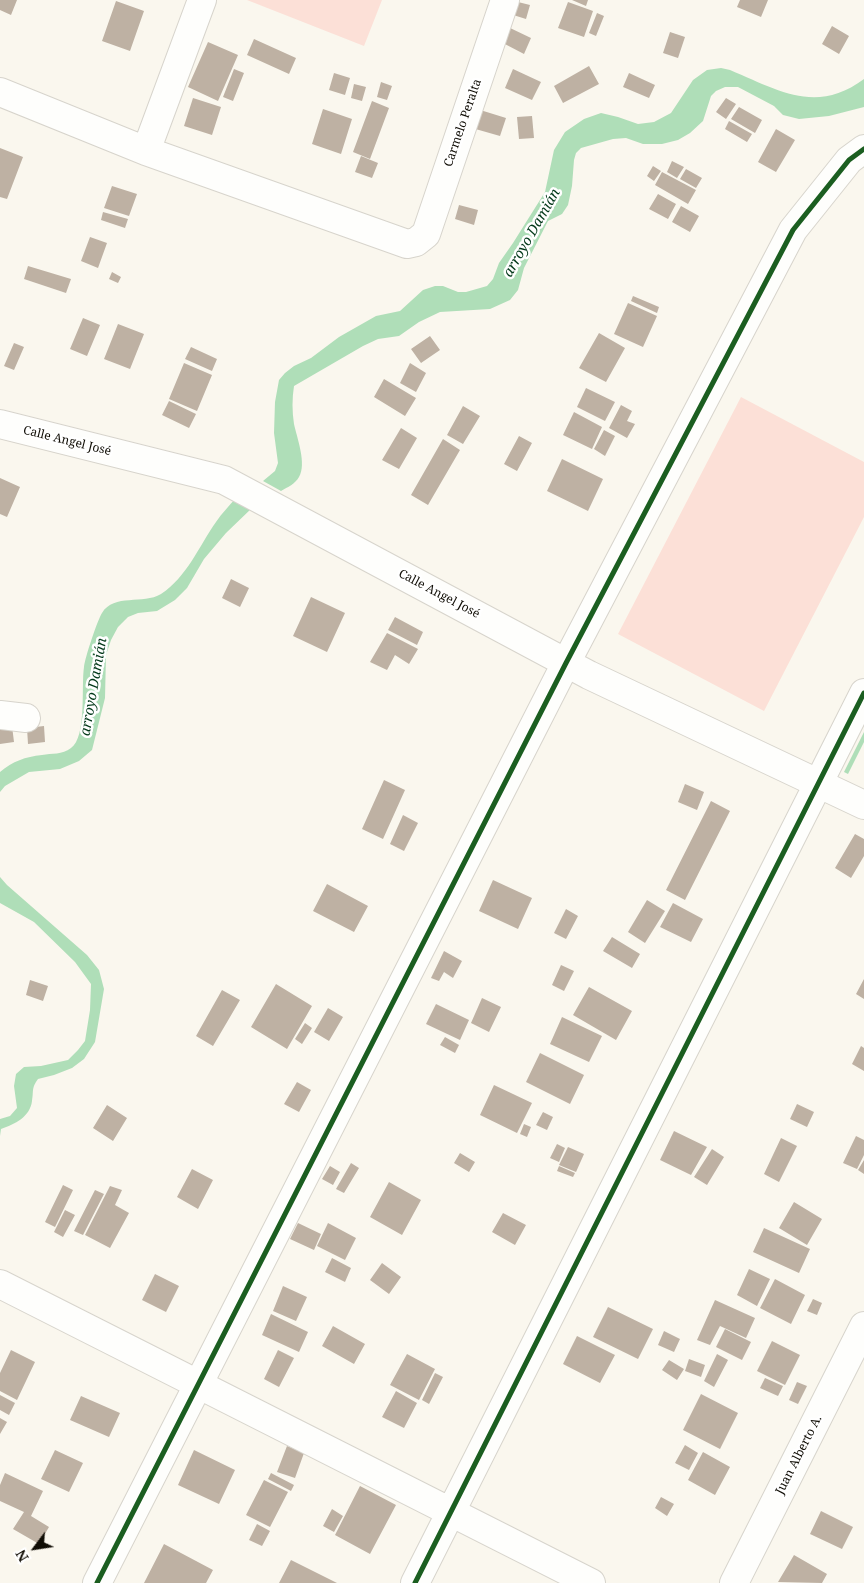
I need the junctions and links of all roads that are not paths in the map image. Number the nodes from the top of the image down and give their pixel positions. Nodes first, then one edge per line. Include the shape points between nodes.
1 (202, 0) edge
2 (505, 0) edge
3 (0, 92) edge
4 (864, 149) edge
5 (146, 151) junction
6 (0, 424) edge
7 (566, 662) junction
8 (864, 693) edge
9 (818, 784) junction
10 (864, 805) edge
11 (0, 1284) edge
12 (864, 1326) edge
13 (198, 1384) junction
14 (450, 1512) junction
15 (97, 1583) edge
16 (415, 1583) edge
17 (591, 1583) edge
18 (734, 1583) edge

1 - 5 street
2 - 5 street, Carmelo Peralta via 426,234 416,242 407,244
3 - 5 street
4 - 7 street via 849,160 793,230
6 - 7 street, Calle Angel José via 224,480
7 - 9 street, Calle Angel José
7 - 13 street
8 - 9 street
9 - 10 street, Calle Angel José
9 - 14 street
11 - 13 street
12 - 18 street, Juan Alberto A.
13 - 14 street
13 - 15 street
14 - 16 street
14 - 17 street

